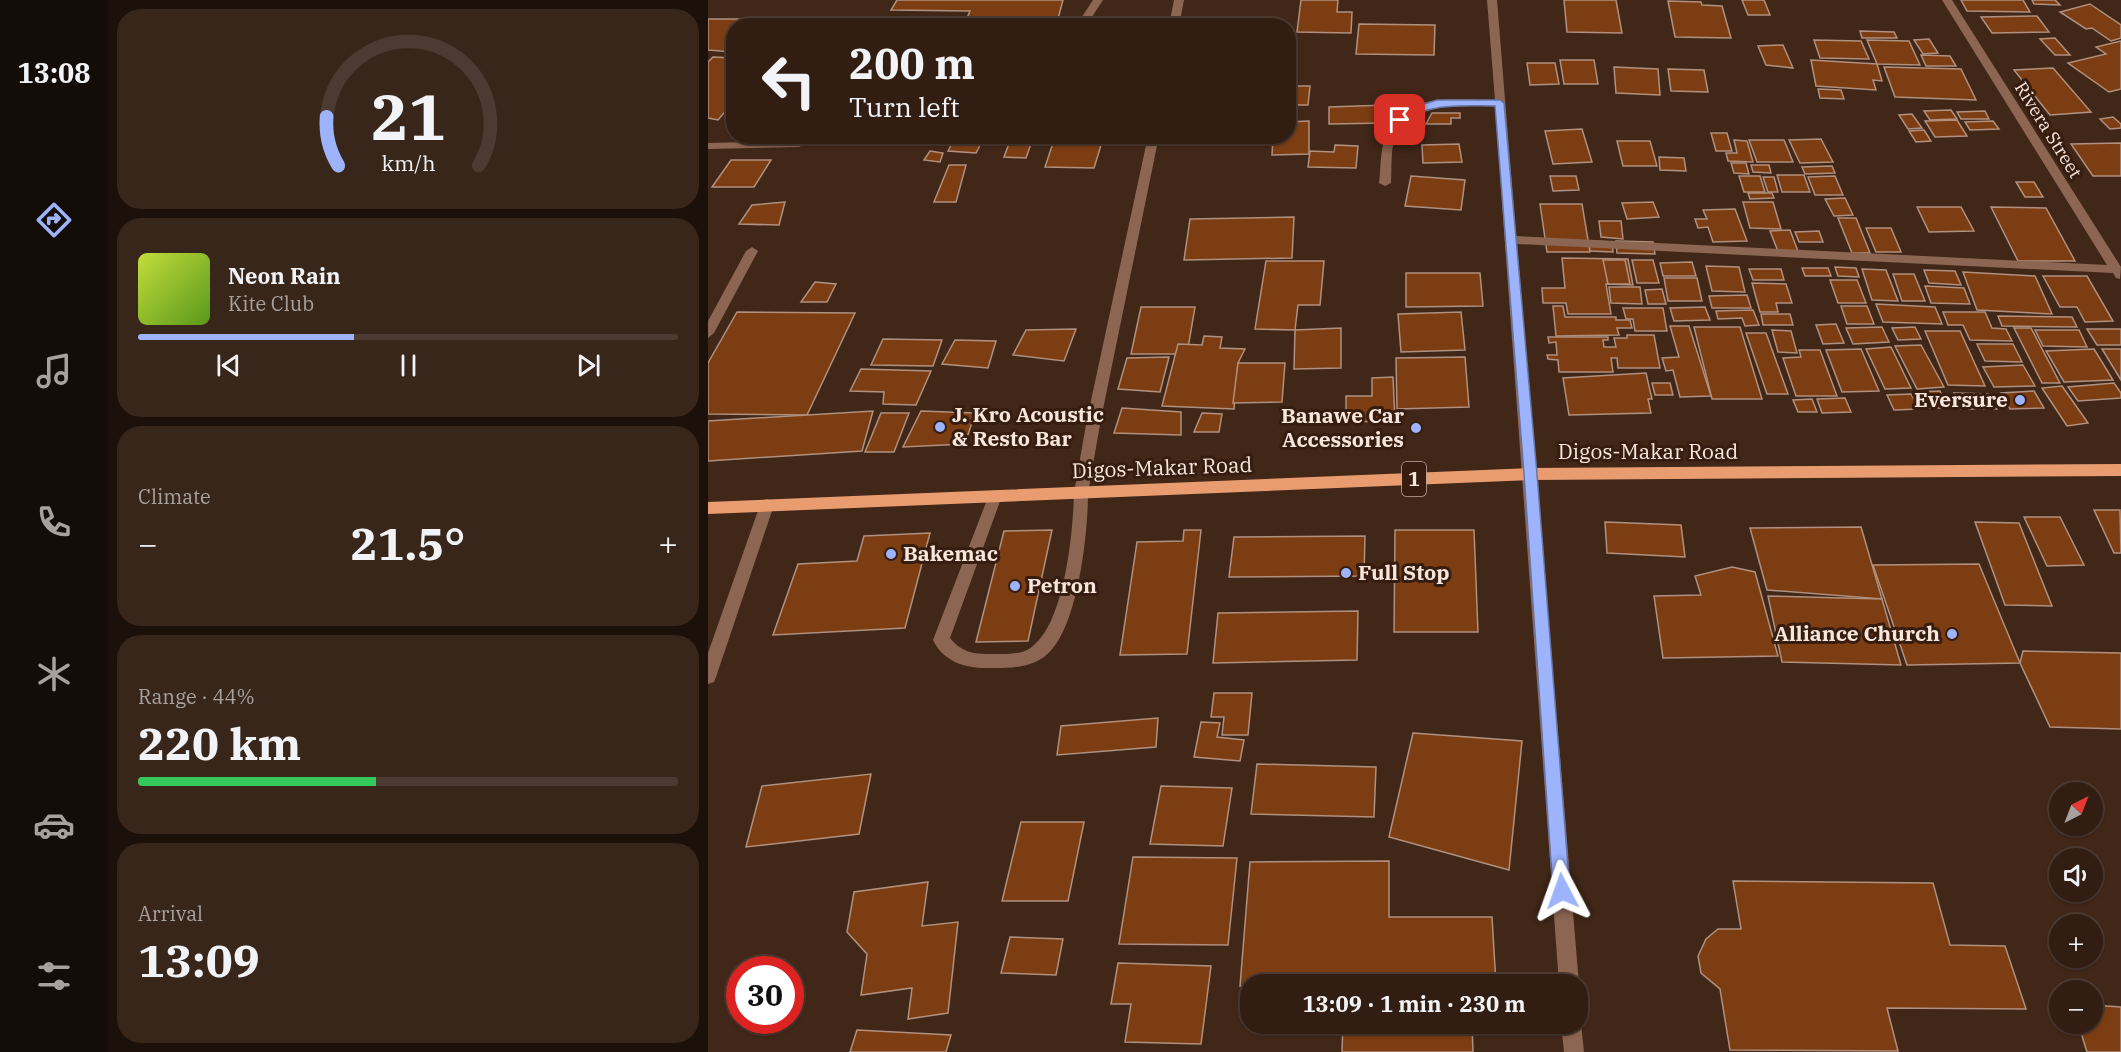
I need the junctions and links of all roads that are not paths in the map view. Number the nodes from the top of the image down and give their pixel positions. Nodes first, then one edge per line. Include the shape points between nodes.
1 (1098, 0) edge
2 (1179, 0) edge
3 (1492, 0) edge
4 (1947, 0) edge
5 (1086, 18) edge
6 (1176, 18) edge
7 (1500, 103) junction
8 (799, 144) edge
9 (1152, 144) edge
10 (708, 146) edge
11 (1385, 183) dead end
12 (1510, 240) junction
13 (752, 251) dead end
14 (2118, 273) edge
15 (708, 333) edge
16 (2121, 470) edge
17 (1531, 474) junction
18 (1081, 492) junction
19 (995, 496) junction
20 (767, 505) junction
21 (708, 508) edge
22 (708, 677) edge
23 (1568, 974) edge
24 (1572, 1034) edge
25 (1574, 1052) edge

1 - 5 street
2 - 6 street
3 - 7 street
4 - 14 street, Rivera Street
7 - 11 street via 1437,103 1411,111 1392,132
7 - 12 street
8 - 10 street
9 - 18 street
12 - 14 street
12 - 17 street
13 - 15 street
16 - 17 main road, Digos-Makar Road / 1
17 - 18 main road, Digos-Makar Road / 1
17 - 23 street
18 - 19 main road, Digos-Makar Road / 1
18 - 19 street via 1081,531 1054,634 1040,651 1022,661 968,661 951,654 941,640
19 - 20 main road, Digos-Makar Road / 1
20 - 21 main road, Digos-Makar Road / 1
20 - 22 street
24 - 25 street

